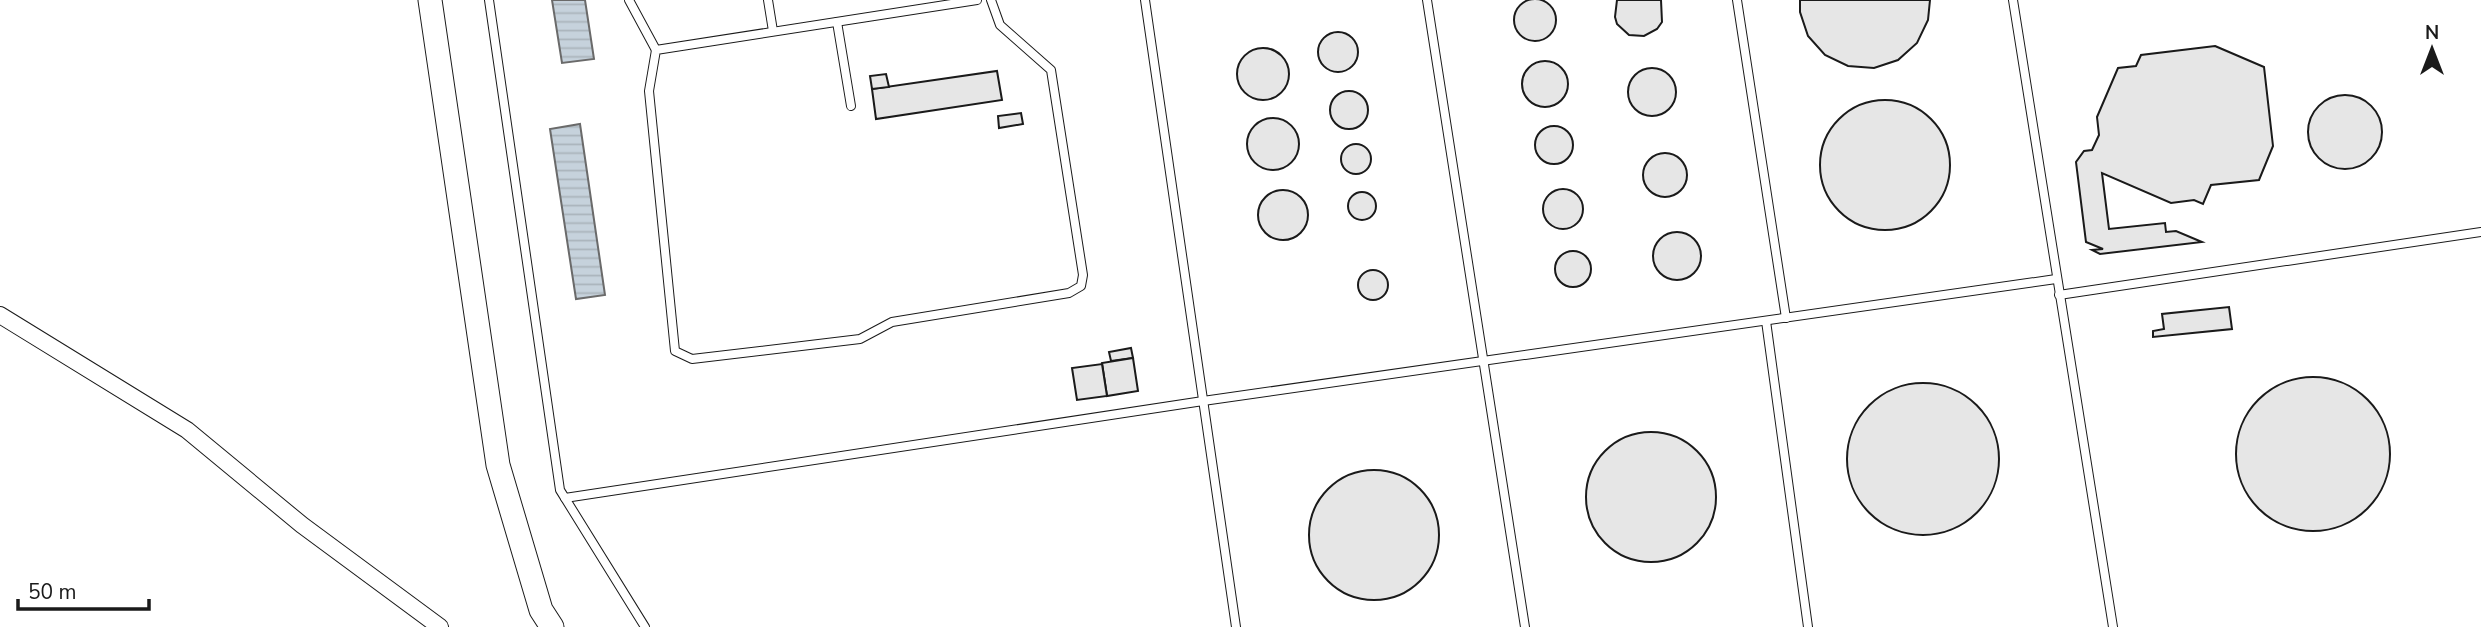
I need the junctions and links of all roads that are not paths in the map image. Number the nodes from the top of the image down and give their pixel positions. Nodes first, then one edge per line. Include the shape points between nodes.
1 (430, 0) edge
2 (489, 0) edge
3 (629, 0) edge
4 (768, 0) edge
5 (976, 0) edge
6 (991, 0) edge
7 (1145, 0) edge
8 (1427, 0) edge
9 (1737, 0) edge
10 (2012, 0) edge
11 (838, 22) junction
12 (773, 32) junction
13 (656, 50) junction
14 (851, 106) dead end
15 (2481, 232) edge
16 (2056, 279) junction
17 (2059, 295) junction
18 (0, 315) edge
19 (1786, 318) junction
20 (1766, 321) junction
21 (1484, 361) junction
22 (1203, 401) junction
23 (565, 498) junction
24 (440, 627) edge
25 (552, 627) edge
26 (645, 627) edge
27 (1236, 627) edge
28 (1525, 627) edge
29 (1808, 627) edge
30 (2113, 627) edge

1 - 25 street via 498,465 541,610
2 - 23 lane via 560,490
3 - 13 lane
4 - 12 lane
5 - 11 lane
6 - 13 lane via 1000,25 1051,70 1081,286 1069,293 892,322 860,339 692,359 675,351 649,91
7 - 22 lane
8 - 21 lane
9 - 19 lane
10 - 16 lane
11 - 12 lane
11 - 14 lane
12 - 13 lane
15 - 17 lane
16 - 17 lane
16 - 19 lane
17 - 30 lane
18 - 24 street via 187,430 302,525
19 - 20 lane
20 - 21 lane
20 - 29 lane
21 - 22 lane
21 - 28 lane
22 - 23 lane
22 - 27 lane
23 - 26 lane

